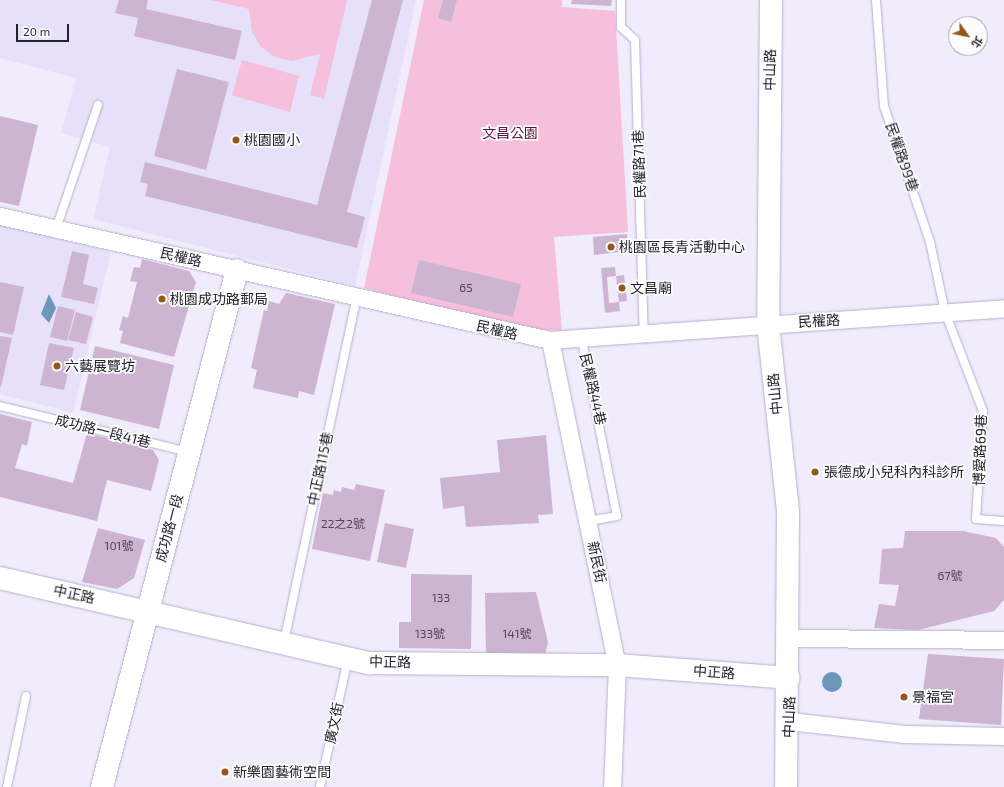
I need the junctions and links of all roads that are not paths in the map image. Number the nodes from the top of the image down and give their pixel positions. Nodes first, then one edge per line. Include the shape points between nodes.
1 (621, 0) edge
2 (771, 0) edge
3 (876, 0) edge
4 (98, 104) dead end
5 (0, 216) edge
6 (56, 229) junction
7 (237, 270) junction
8 (357, 295) junction
9 (1004, 308) edge
10 (945, 312) junction
11 (768, 324) junction
12 (644, 335) junction
13 (550, 340) junction
14 (582, 340) junction
15 (0, 406) edge
16 (189, 452) junction
17 (588, 521) junction
18 (1004, 521) edge
19 (0, 578) edge
20 (148, 609) junction
21 (790, 638) junction
22 (1004, 640) edge
23 (284, 642) junction
24 (348, 658) junction
25 (617, 665) junction
26 (790, 678) junction
27 (26, 696) dead end
28 (789, 721) junction
29 (1004, 736) edge
30 (7, 787) edge
31 (102, 787) edge
32 (320, 787) edge
33 (612, 787) edge
34 (786, 787) edge

1 - 12 lane, 民權路71巷 via 621,27 635,40
2 - 11 street, 中山路
3 - 10 lane, 民權路99巷 via 884,106 930,242
4 - 6 lane
5 - 6 street, 民權路
6 - 7 street, 民權路
7 - 8 street, 民權路
7 - 16 street, 成功路一段
8 - 13 street, 民權路 via 508,333
8 - 23 lane, 中正路115巷
9 - 10 street, 民權路
10 - 11 street, 民權路
10 - 18 lane, 博愛路69巷 via 982,410 976,519
11 - 12 street, 民權路
11 - 21 street, 中山路 via 788,512
12 - 14 street, 民權路
13 - 14 street, 民權路
13 - 17 street, 新民街
14 - 17 lane, 民權路44巷 via 604,438 617,516
15 - 16 lane, 成功路一段41巷
16 - 20 street, 成功路一段
17 - 25 street, 新民街
19 - 20 street, 中正路
20 - 23 street, 中正路
20 - 31 street, 成功路一段
21 - 22 street
21 - 26 street, 中山路
23 - 24 street, 中正路
24 - 25 street, 中正路 via 369,663
24 - 32 lane, 廣文街
25 - 26 street, 中正路
25 - 33 street, 新民街
26 - 28 street, 中山路
27 - 30 lane
28 - 29 street via 904,734
28 - 34 street, 中山路

